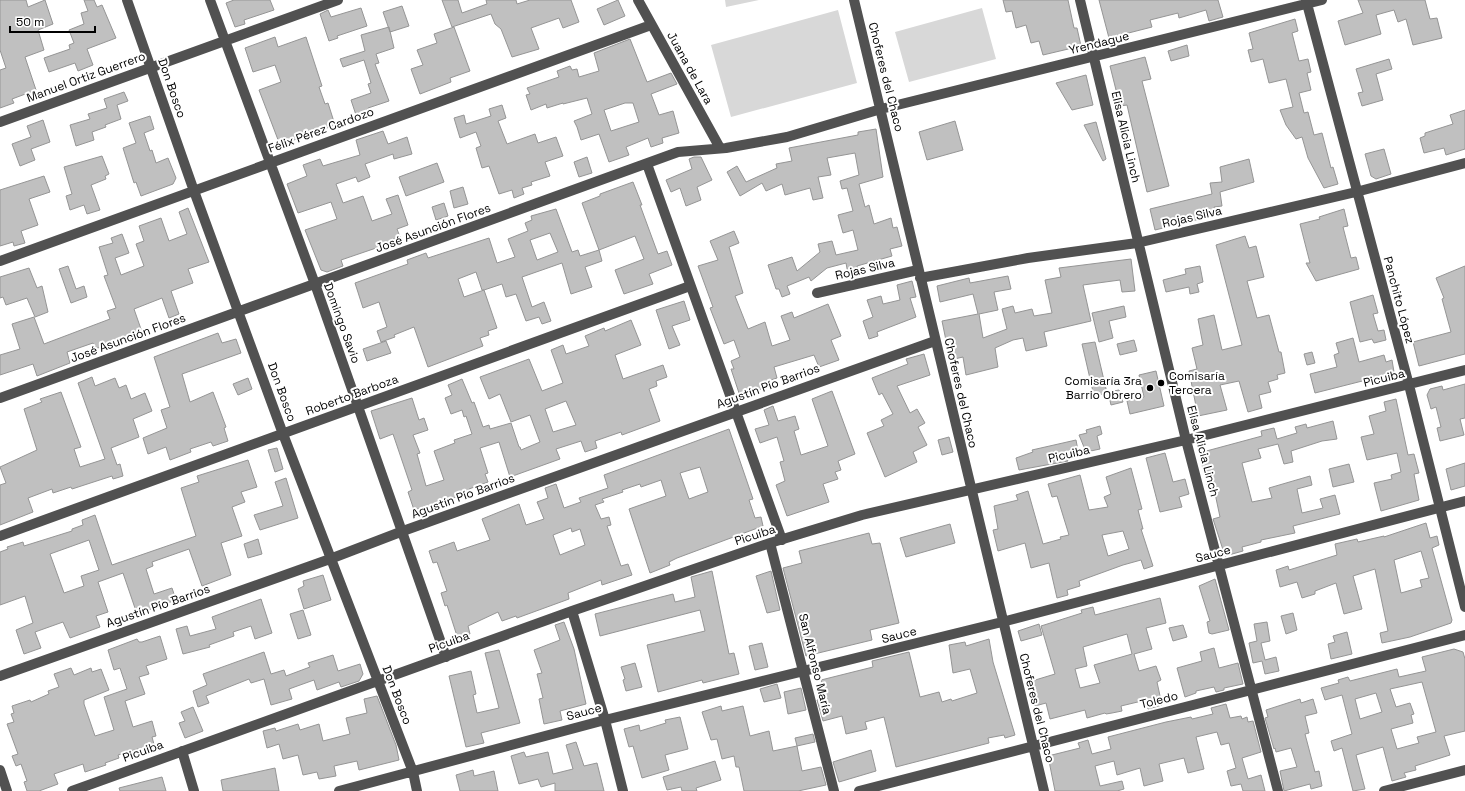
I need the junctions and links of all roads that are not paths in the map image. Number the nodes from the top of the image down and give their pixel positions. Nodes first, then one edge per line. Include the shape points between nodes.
1 (127, 0) edge
2 (210, 0) edge
3 (338, 0) edge
4 (638, 0) edge
5 (854, 0) edge
6 (1080, 0) edge
7 (1322, 0) edge
8 (1306, 2) edge
9 (651, 25) junction
10 (225, 41) junction
11 (1094, 58) junction
12 (151, 68) junction
13 (881, 109) junction
14 (0, 122) edge
15 (720, 148) junction
16 (270, 162) junction
17 (1465, 163) edge
18 (647, 164) junction
19 (194, 191) junction
20 (1356, 192) junction
21 (1137, 243) junction
22 (0, 261) edge
23 (919, 274) junction
24 (315, 284) junction
25 (690, 286) junction
26 (816, 293) dead end
27 (239, 312) junction
28 (935, 341) junction
29 (1465, 370) edge
30 (1409, 385) junction
31 (0, 398) edge
32 (359, 407) junction
33 (735, 412) junction
34 (283, 434) junction
35 (1186, 440) junction
36 (971, 490) junction
37 (1465, 501) edge
38 (1440, 508) junction
39 (403, 531) junction
40 (0, 536) edge
41 (782, 540) junction
42 (770, 543) junction
43 (330, 559) junction
44 (1219, 566) junction
45 (1465, 607) edge
46 (572, 611) junction
47 (1002, 622) junction
48 (1465, 635) edge
49 (446, 657) junction
50 (804, 672) junction
51 (0, 676) edge
52 (379, 682) junction
53 (1252, 689) junction
54 (605, 720) junction
55 (1032, 746) junction
56 (182, 751) junction
57 (0, 770) edge
58 (1465, 770) edge
59 (413, 772) junction
60 (7, 791) edge
61 (72, 791) edge
62 (194, 791) edge
63 (339, 791) edge
64 (417, 791) edge
65 (623, 791) edge
66 (834, 791) edge
67 (859, 791) edge
68 (1044, 791) edge
69 (1278, 791) edge
70 (1384, 791) edge

1 - 12 street, Don Bosco
2 - 10 street, Domingo Savio
3 - 10 street, Manuel Ortiz Guerrero
4 - 9 street, Juana de Lara
5 - 13 street, Choferes del Chaco
6 - 11 street, Elisa Alicia Linch
7 - 8 street, Yrendague
8 - 11 street, Yrendague
8 - 20 street, Panchito López
9 - 15 street, Juana de Lara
9 - 16 street, Félix Pérez Cardozo
10 - 12 street, Manuel Ortiz Guerrero
10 - 16 street, Domingo Savio
11 - 13 street, Yrendague
11 - 21 street, Elisa Alicia Linch
12 - 14 street, Manuel Ortiz Guerrero
12 - 19 street, Don Bosco
13 - 15 street, José Asunción Flores via 787,137
13 - 23 street, Choferes del Chaco
15 - 18 street, José Asunción Flores via 678,152
16 - 19 street, Félix Pérez Cardozo
16 - 24 street, Domingo Savio
17 - 20 street, Rojas Silva
18 - 24 street, José Asunción Flores
18 - 25 street
19 - 22 street, Félix Pérez Cardozo
19 - 27 street, Don Bosco
20 - 21 street, Rojas Silva
20 - 30 street, Panchito López
21 - 23 street, Rojas Silva
21 - 35 street, Elisa Alicia Linch
23 - 26 street, Rojas Silva
23 - 28 street, Choferes del Chaco
24 - 27 street, José Asunción Flores
24 - 32 street, Domingo Savio
25 - 32 street, Roberto Barboza
25 - 33 street
27 - 31 street, José Asunción Flores
27 - 34 street, Don Bosco
28 - 33 street, Agustín Pío Barrios
28 - 36 street, Choferes del Chaco
29 - 30 street, Picuiba
30 - 35 street, Picuiba
30 - 38 street, Panchito López
32 - 34 street, Roberto Barboza
32 - 39 street, Domingo Savio
33 - 39 street, Agustín Pío Barrios
33 - 41 street
34 - 40 street, Roberto Barboza
34 - 43 street, Don Bosco
35 - 36 street, Picuiba
35 - 44 street, Elisa Alicia Linch
36 - 41 street, Picuiba via 862,515
36 - 47 street, Choferes del Chaco
37 - 38 street, Sauce
38 - 44 street, Sauce
38 - 45 street, Panchito López
39 - 43 street, Agustín Pío Barrios
39 - 49 street, Domingo Savio
41 - 42 street, Picuiba
42 - 46 street, Picuiba
42 - 50 street, San Alfonso María
43 - 51 street, Agustín Pío Barrios
43 - 52 street, Don Bosco
44 - 47 street, Sauce
44 - 53 street, Elisa Alicia Linch
46 - 49 street, Picuiba
46 - 54 street
47 - 50 street, Sauce
47 - 55 street, Choferes del Chaco
48 - 53 street, Toledo
49 - 52 street, Picuiba
50 - 54 street, Sauce
50 - 66 street, San Alfonso María
52 - 56 street, Picuiba
52 - 59 street, Don Bosco
53 - 55 street, Toledo
53 - 69 street, Elisa Alicia Linch
54 - 59 street, Sauce
54 - 65 street
55 - 67 street, Toledo
55 - 68 street, Choferes del Chaco
56 - 61 street, Picuiba
56 - 62 street
57 - 60 street
58 - 70 street
59 - 63 street, Sauce
59 - 64 street, Don Bosco

